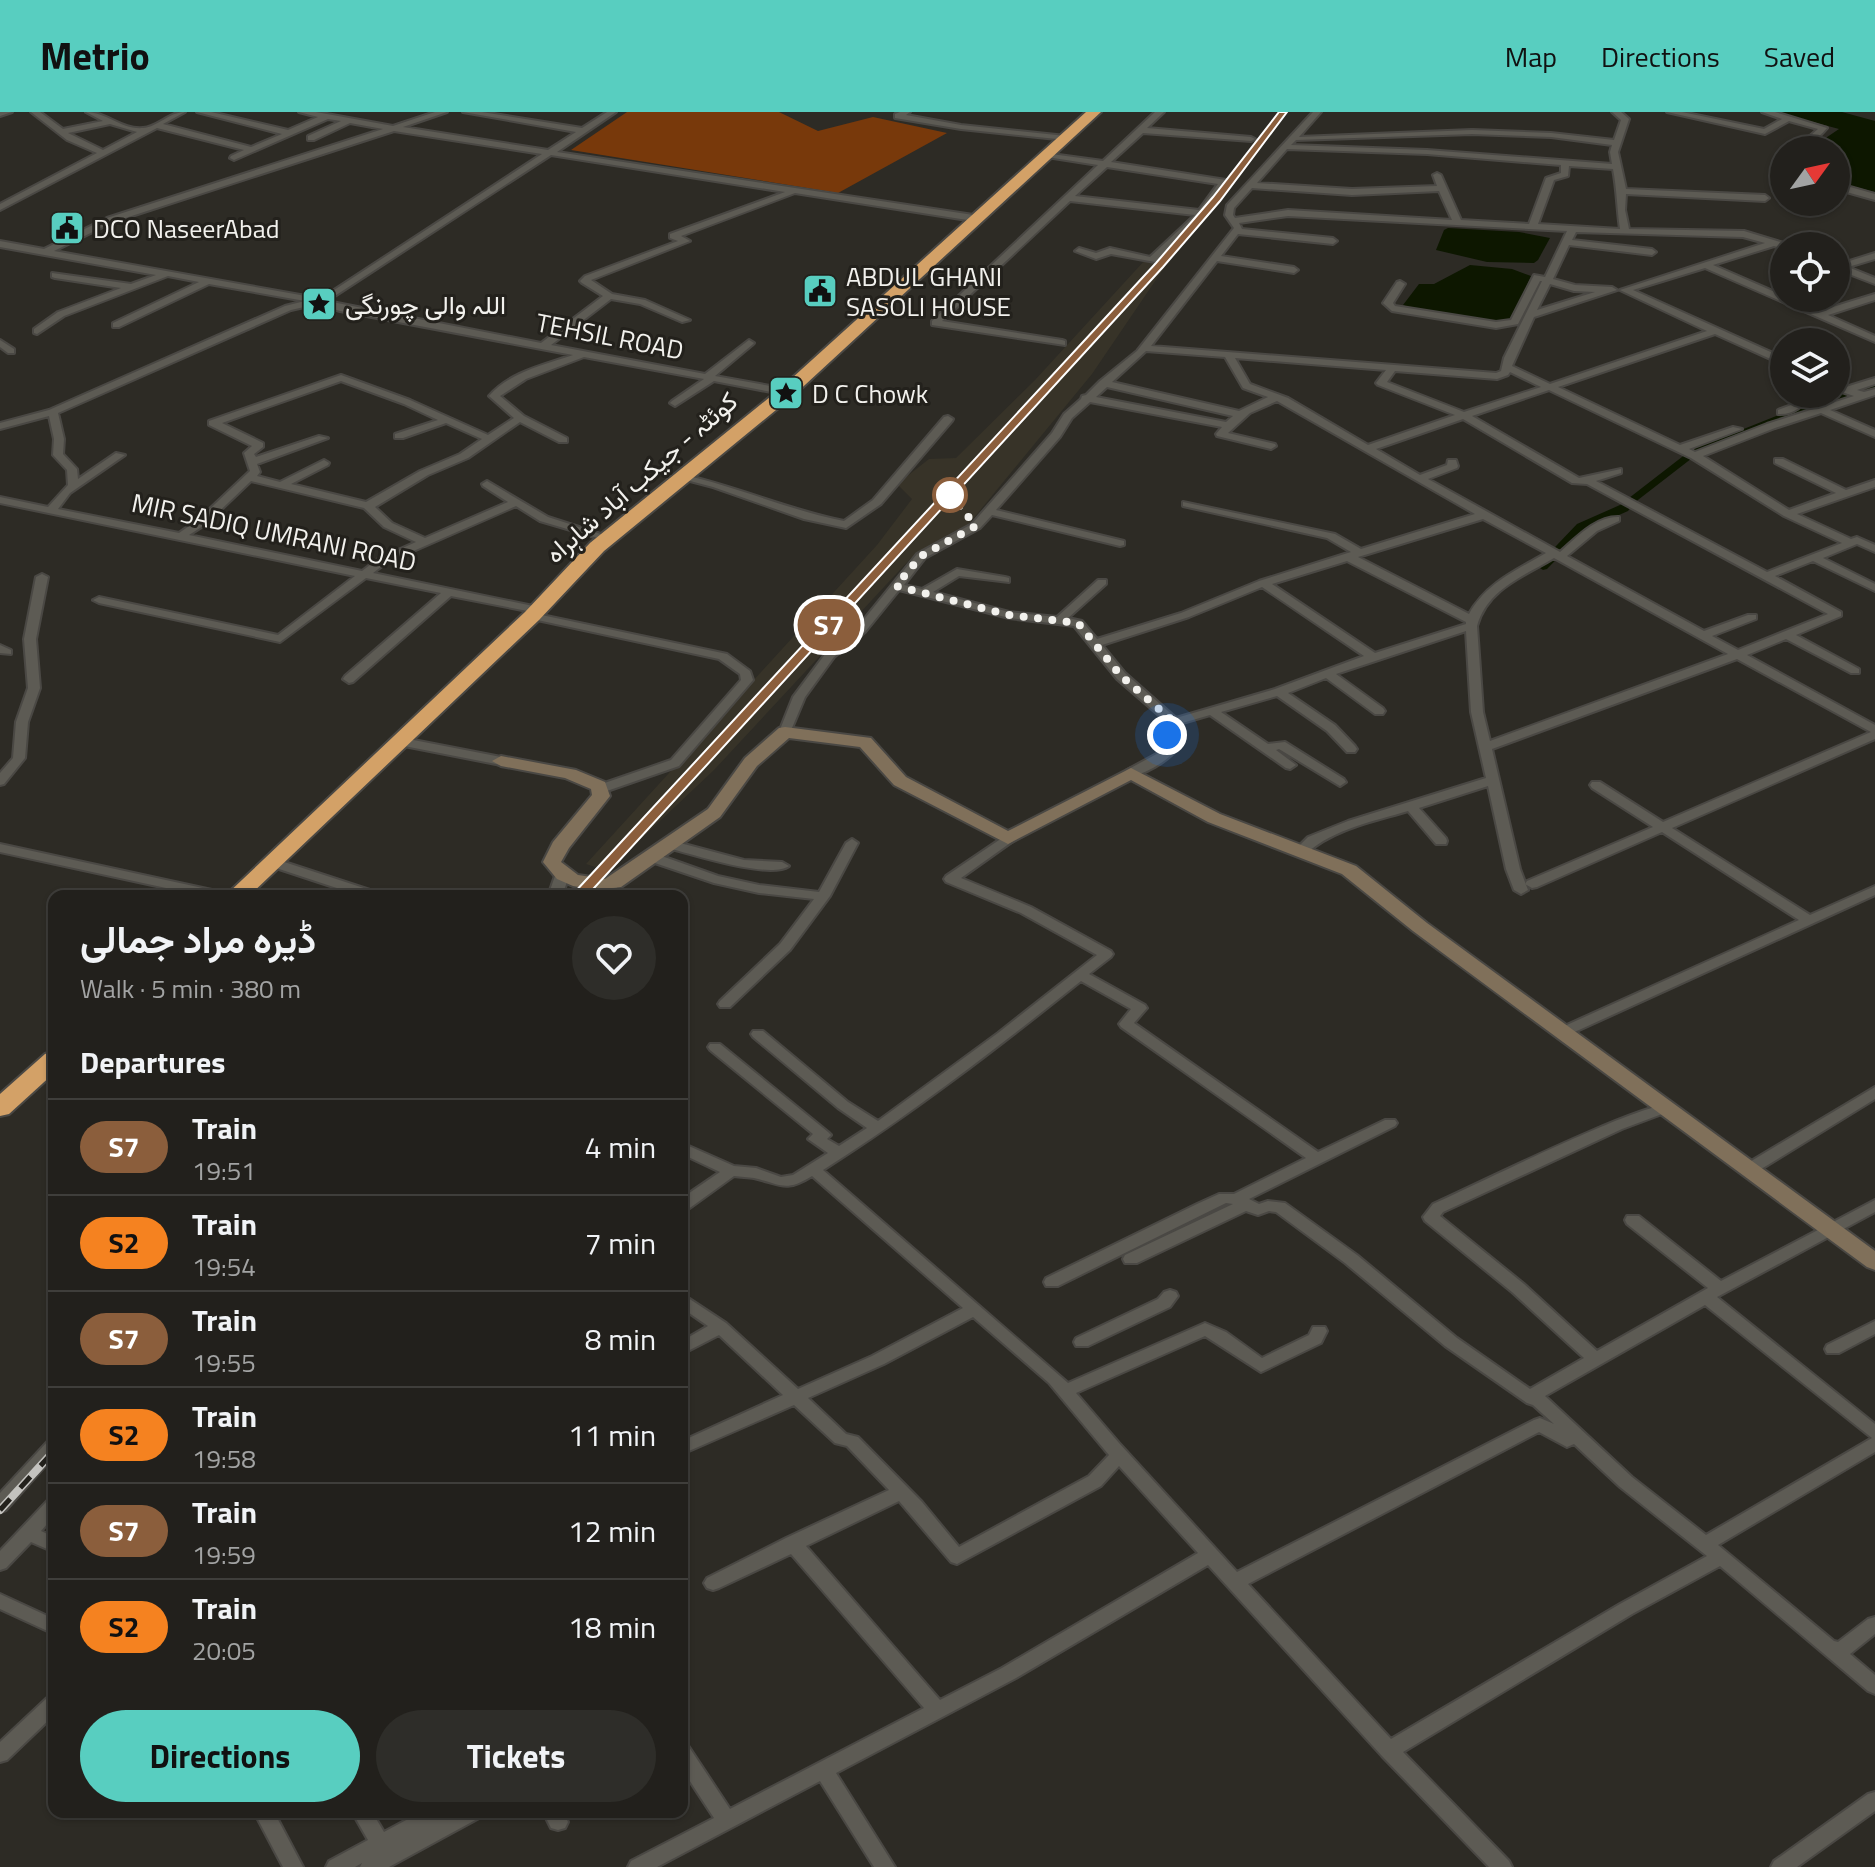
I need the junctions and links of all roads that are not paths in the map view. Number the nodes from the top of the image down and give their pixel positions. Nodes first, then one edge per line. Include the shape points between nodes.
1 (8, 112) edge
2 (35, 112) edge
3 (90, 112) edge
4 (181, 112) edge
5 (201, 112) edge
6 (303, 112) edge
7 (443, 112) edge
8 (467, 112) edge
9 (612, 112) edge
10 (1094, 112) edge
11 (1160, 112) edge
12 (1317, 112) edge
13 (1636, 112) edge
14 (1671, 112) edge
15 (1766, 112) edge
16 (886, 113) edge
17 (0, 114) edge
18 (902, 114) edge
19 (1618, 114) edge
20 (345, 117) edge
21 (323, 118) junction
22 (1789, 118) junction
23 (109, 122) junction
24 (156, 125) junction
25 (393, 129) junction
26 (1140, 130) junction
27 (145, 131) junction
28 (584, 131) junction
29 (62, 132) junction
30 (289, 133) junction
31 (1815, 136) edge
32 (311, 138) dead end
33 (1066, 138) junction
34 (1251, 139) dead end
35 (1291, 142) junction
36 (1617, 143) junction
37 (253, 150) junction
38 (103, 153) junction
39 (550, 153) junction
40 (1047, 155) junction
41 (234, 158) dead end
42 (1565, 163) junction
43 (1103, 164) junction
44 (1618, 167) junction
45 (1437, 175) dead end
46 (1249, 185) junction
47 (1441, 188) junction
48 (796, 190) junction
49 (1850, 190) edge
50 (1622, 191) junction
51 (1875, 197) edge
52 (1068, 198) junction
53 (1765, 198) dead end
54 (0, 207) edge
55 (1200, 213) junction
56 (980, 219) junction
57 (1457, 222) junction
58 (1234, 226) junction
59 (1533, 226) junction
60 (1573, 229) junction
61 (1625, 232) junction
62 (1333, 241) dead end
63 (1567, 242) junction
64 (1770, 242) edge
65 (0, 247) edge
66 (1770, 248) edge
67 (1079, 251) dead end
68 (45, 252) junction
69 (1652, 252) dead end
70 (1875, 256) edge
71 (1215, 258) junction
72 (1850, 263) edge
73 (1708, 266) junction
74 (1294, 270) dead end
75 (1850, 271) edge
76 (55, 275) dead end
77 (162, 276) junction
78 (1547, 279) junction
79 (1875, 281) edge
80 (205, 283) junction
81 (1400, 284) dead end
82 (135, 287) junction
83 (1612, 290) junction
84 (1625, 290) junction
85 (609, 296) junction
86 (1875, 297) edge
87 (320, 303) junction
88 (1531, 315) junction
89 (1818, 315) junction
90 (685, 320) dead end
91 (116, 325) dead end
92 (37, 331) dead end
93 (1713, 332) junction
94 (1875, 339) edge
95 (0, 343) edge
96 (749, 343) dead end
97 (1062, 343) dead end
98 (543, 346) junction
99 (1144, 348) junction
100 (11, 351) dead end
101 (583, 353) junction
102 (1229, 356) junction
103 (1770, 356) edge
104 (1507, 367) junction
105 (1392, 369) junction
106 (710, 378) junction
107 (1875, 381) edge
108 (1103, 383) junction
109 (1850, 386) edge
110 (1553, 387) junction
111 (1850, 390) edge
112 (787, 392) junction
113 (1872, 396) edge
114 (1278, 397) junction
115 (1085, 398) junction
116 (675, 403) dead end
117 (1792, 408) edge
118 (1820, 409) junction
119 (53, 412) junction
120 (1238, 414) junction
121 (0, 415) edge
122 (1465, 416) junction
123 (520, 418) junction
124 (948, 419) dead end
125 (446, 420) junction
126 (16, 422) junction
127 (1228, 425) junction
128 (0, 426) edge
129 (1875, 434) edge
130 (399, 436) dead end
131 (323, 438) dead end
132 (489, 439) junction
133 (563, 440) dead end
134 (1271, 446) dead end
135 (1368, 448) junction
136 (1679, 449) junction
137 (120, 455) dead end
138 (1695, 456) junction
139 (1779, 461) dead end
140 (252, 462) junction
141 (1452, 462) dead end
142 (324, 463) dead end
143 (1617, 471) dead end
144 (680, 477) junction
145 (252, 478) junction
146 (1419, 479) junction
147 (1588, 481) junction
148 (1875, 483) edge
149 (487, 484) dead end
150 (282, 485) junction
151 (73, 487) junction
152 (1844, 493) junction
153 (0, 500) edge
154 (516, 502) junction
155 (17, 503) junction
156 (1187, 504) dead end
157 (368, 506) junction
158 (52, 509) junction
159 (989, 511) junction
160 (0, 513) edge
161 (1788, 514) junction
162 (1484, 515) junction
163 (1615, 519) dead end
164 (183, 535) junction
165 (608, 538) junction
166 (426, 543) junction
167 (1120, 543) dead end
168 (1851, 543) junction
169 (1875, 549) edge
170 (1558, 554) junction
171 (1355, 555) junction
172 (1813, 557) junction
173 (367, 574) junction
174 (1766, 576) junction
175 (42, 577) dead end
176 (1005, 580) dead end
177 (1102, 582) dead end
178 (1263, 583) junction
179 (896, 586) junction
180 (1875, 588) edge
181 (450, 591) junction
182 (925, 592) junction
183 (99, 600) dead end
184 (535, 613) junction
185 (1752, 617) dead end
186 (1061, 619) junction
187 (1471, 623) junction
188 (1786, 634) junction
189 (1704, 635) junction
190 (1094, 644) junction
191 (1738, 654) junction
192 (1373, 657) junction
193 (1855, 671) dead end
194 (1327, 673) junction
195 (349, 679) dead end
196 (1279, 692) junction
197 (1379, 711) dead end
198 (1213, 712) junction
199 (1174, 722) junction
200 (785, 732) junction
201 (1875, 732) edge
202 (398, 741) junction
203 (1485, 747) junction
204 (1265, 749) junction
205 (1351, 749) dead end
206 (501, 761) joint
207 (1290, 765) dead end
208 (1131, 773) junction
209 (1494, 780) junction
210 (0, 781) edge
211 (1340, 782) dead end
212 (1596, 785) dead end
213 (600, 789) junction
214 (1412, 808) junction
215 (1662, 828) junction
216 (1008, 838) junction
217 (1441, 841) dead end
218 (852, 843) dead end
219 (669, 844) junction
220 (1302, 850) junction
221 (2, 851) edge
222 (651, 857) junction
223 (272, 862) junction
224 (782, 866) dead end
225 (562, 876) junction
226 (192, 890) edge
227 (242, 890) edge
228 (356, 890) edge
229 (557, 890) edge
230 (607, 890) edge
231 (1875, 890) edge
232 (823, 896) junction
233 (1809, 920) junction
234 (1080, 975) junction
235 (725, 1004) dead end
236 (1563, 1032) junction
237 (758, 1034) dead end
238 (715, 1047) dead end
239 (48, 1064) edge
240 (1875, 1092) edge
241 (0, 1108) edge
242 (1665, 1108) junction
243 (1390, 1123) dead end
244 (878, 1128) junction
245 (688, 1151) edge
246 (839, 1153) junction
247 (1317, 1159) junction
248 (813, 1169) junction
249 (1748, 1170) junction
250 (731, 1171) junction
251 (1239, 1199) junction
252 (688, 1202) edge
253 (1875, 1205) edge
254 (1633, 1220) dead end
255 (1832, 1230) junction
256 (1131, 1259) dead end
257 (1875, 1262) edge
258 (1052, 1282) dead end
259 (1713, 1293) junction
260 (1170, 1296) dead end
261 (688, 1304) edge
262 (974, 1310) junction
263 (720, 1327) junction
264 (1875, 1327) edge
265 (1319, 1331) dead end
266 (1082, 1342) dead end
267 (688, 1345) edge
268 (1833, 1349) dead end
269 (1596, 1360) junction
270 (1065, 1391) junction
271 (794, 1397) junction
272 (1533, 1399) junction
273 (1875, 1433) edge
274 (1875, 1444) edge
275 (688, 1445) edge
276 (48, 1452) edge
277 (1119, 1455) junction
278 (902, 1492) junction
279 (0, 1505) edge
280 (48, 1511) edge
281 (27, 1532) junction
282 (48, 1542) edge
283 (792, 1543) junction
284 (1710, 1553) junction
285 (1210, 1555) junction
286 (0, 1563) edge
287 (1235, 1582) junction
288 (713, 1583) dead end
289 (0, 1601) edge
290 (48, 1624) edge
291 (1875, 1624) edge
292 (1827, 1647) junction
293 (1875, 1686) edge
294 (1875, 1697) edge
295 (48, 1709) edge
296 (937, 1710) junction
297 (1389, 1750) junction
298 (0, 1754) edge
299 (688, 1762) edge
300 (823, 1770) junction
301 (1875, 1800) edge
302 (267, 1818) edge
303 (365, 1818) edge
304 (428, 1818) edge
305 (461, 1818) edge
306 (727, 1821) junction
307 (380, 1843) junction
308 (293, 1867) edge
309 (336, 1867) edge
310 (370, 1867) edge
311 (638, 1867) edge
312 (885, 1867) edge
313 (1502, 1867) edge
314 (1781, 1867) edge

1 - 17 street
2 - 29 street
3 - 23 street
4 - 24 street
5 - 30 street
6 - 21 street
7 - 25 street
8 - 28 street
9 - 28 street
10 - 33 highway, کوئٹہ - جیکب آباد شاہراہ
11 - 26 street
12 - 35 street
13 - 19 street
14 - 22 street via 1765,132
15 - 22 street
16 - 18 street
18 - 33 street via 961,127
19 - 36 street via 1625,119
20 - 21 street
20 - 25 street
20 - 32 street
21 - 30 street
22 - 31 street via 1823,128
23 - 27 street
23 - 29 street
24 - 27 street
24 - 37 street
25 - 39 street
25 - 68 street via 110,220
26 - 34 street
26 - 43 street
27 - 38 street
28 - 39 street
29 - 38 street
30 - 37 street
33 - 40 highway, کوئٹہ - جیکب آباد شاہراہ
35 - 36 street via 1472,132
35 - 42 street
35 - 46 street
36 - 44 street
37 - 41 street
38 - 54 street
39 - 48 street
39 - 87 street
40 - 43 street
40 - 56 highway, کوئٹہ - جیکب آباد شاہراہ
42 - 44 street
42 - 59 street via 1565,174 1550,178
43 - 52 street
43 - 55 street via 1223,182
44 - 50 street
45 - 47 street
46 - 47 street via 1352,192
46 - 58 street via 1230,207
47 - 57 street
48 - 56 street
48 - 85 street via 673,236 686,241 585,281
49 - 51 street
50 - 53 street
50 - 61 street
52 - 55 street
52 - 97 street via 935,323
55 - 67 street via 1152,260
56 - 112 highway, کوئٹہ - جیکب آباد شاہراہ
57 - 58 street via 1288,213
57 - 59 street
58 - 62 street
58 - 71 street
59 - 60 street
60 - 61 street
60 - 63 street
61 - 64 street via 1744,234
63 - 69 street
63 - 78 street
65 - 68 street
65 - 77 street
66 - 73 street
68 - 77 street
70 - 72 street
71 - 74 street
71 - 99 street
73 - 84 street
73 - 89 street
75 - 79 street
76 - 82 street
77 - 80 street, TEHSIL ROAD
77 - 82 street
78 - 81 street via 1537,277 1515,322 1496,325 1392,308 1388,303
78 - 83 street via 1574,288
78 - 88 street
80 - 87 street, TEHSIL ROAD
80 - 91 street
82 - 92 street via 61,314
83 - 84 street
83 - 88 street
84 - 93 street
85 - 90 street via 642,302
85 - 98 street
86 - 89 street
87 - 98 street, TEHSIL ROAD
87 - 119 street via 288,308
88 - 104 street
89 - 94 street
93 - 103 street
93 - 110 street
95 - 100 street
96 - 106 street
98 - 101 street, TEHSIL ROAD
99 - 102 street
99 - 108 street
101 - 106 street, TEHSIL ROAD
101 - 123 street via 499,390 494,396 498,402
102 - 105 street
102 - 114 street via 1246,386
104 - 105 street via 1497,376
104 - 110 street
105 - 122 street via 1381,383
106 - 112 street, TEHSIL ROAD
106 - 116 street
107 - 109 street
108 - 115 street
108 - 120 street
110 - 122 street
110 - 136 street
111 - 113 street
112 - 144 highway, کوئٹہ - جیکب آباد شاہراہ
113 - 118 street
114 - 120 street
114 - 135 street
115 - 127 street
115 - 159 street
117 - 136 street
118 - 129 street
118 - 138 street
119 - 126 street
119 - 151 street via 58,455 72,469
120 - 127 street
121 - 126 street
122 - 135 street
122 - 147 street via 1576,481
123 - 132 street
123 - 133 street
124 - 144 street via 877,502 846,525
125 - 130 street
125 - 132 street
125 - 140 street via 341,378 213,423 259,445 250,451
126 - 128 street
127 - 134 street via 1221,434
131 - 140 street
132 - 157 street
135 - 146 street
136 - 138 street
137 - 151 street
138 - 161 street
139 - 152 street
140 - 145 street
141 - 146 street via 1453,466
142 - 150 street
143 - 147 street
144 - 165 highway, کوئٹہ - جیکب آباد شاہراہ
145 - 150 street
145 - 164 street
146 - 162 street
147 - 174 street
148 - 152 street
149 - 154 street
150 - 157 street
151 - 158 street
152 - 161 street
153 - 155 street, MIR SADIQ UMRANI ROAD
154 - 165 street via 544,519
154 - 166 street
155 - 158 street, MIR SADIQ UMRANI ROAD
155 - 160 street
156 - 171 street via 1331,536
157 - 166 street via 388,525
158 - 164 street, MIR SADIQ UMRANI ROAD
159 - 167 street
159 - 179 street via 976,526 921,556
161 - 168 street
162 - 170 street
162 - 171 street
163 - 170 street
164 - 173 street, MIR SADIQ UMRANI ROAD
165 - 184 highway, کوئٹہ - جیکب آباد شاہراہ
166 - 173 street via 382,561
168 - 169 street via 1857,540
168 - 172 street
170 - 187 street via 1495,589
170 - 189 street
171 - 178 street
171 - 187 street
172 - 174 street
172 - 180 street
173 - 181 street, MIR SADIQ UMRANI ROAD
173 - 183 street via 280,639
174 - 188 street via 1837,614
175 - 210 street via 30,639 34,688 22,722 19,758
176 - 182 street via 957,572
177 - 186 street
178 - 190 street
178 - 192 street
179 - 182 street
179 - 200 street via 861,630 830,655 799,697
181 - 184 street, MIR SADIQ UMRANI ROAD
181 - 195 street
182 - 186 street via 1009,615
184 - 202 highway, کوئٹہ - جیکب آباد شاہراہ
184 - 213 street, MIR SADIQ UMRANI ROAD via 723,656 746,673 747,680 675,763
185 - 189 street
186 - 190 street via 1078,623
187 - 192 street
187 - 203 street via 1477,712
188 - 191 street
188 - 193 street
189 - 191 street
190 - 199 street via 1121,676
191 - 201 street
191 - 203 street
192 - 194 street
194 - 196 street
194 - 197 street
196 - 198 street
196 - 205 street via 1331,728
198 - 199 street
198 - 204 street
199 - 208 street via 1167,735 1169,752
200 - 216 street via 865,742 900,781
200 - 219 street via 751,762 723,805
201 - 215 street
202 - 206 street
202 - 223 highway, کوئٹہ - جیکب آباد شاہراہ
203 - 209 street
204 - 207 street
204 - 211 street via 1281,745
206 - 213 street via 570,774
208 - 216 street
208 - 220 street via 1214,818
209 - 214 street
209 - 215 street via 1506,841 1526,887
212 - 215 street
213 - 225 street via 601,796 554,855 552,862
214 - 217 street
214 - 220 street via 1353,824
215 - 233 street
216 - 234 street via 951,879 1026,910 1106,954
218 - 232 street
219 - 222 street
219 - 224 street via 744,864
220 - 236 street via 1349,870
221 - 226 street
222 - 230 street
222 - 232 street via 714,879
223 - 227 highway, کوئٹہ - جیکب آباد شاہراہ
223 - 228 street
225 - 229 street
225 - 230 street
231 - 233 street
232 - 235 street via 785,947
233 - 236 street
234 - 244 street
234 - 247 street via 1140,1008 1126,1024
236 - 242 street
237 - 244 street
238 - 246 street via 823,1135 816,1139
239 - 241 highway
240 - 249 street
242 - 249 street
242 - 269 street via 1438,1208 1431,1217
243 - 247 street
244 - 246 street
245 - 250 street
246 - 248 street
247 - 251 street
248 - 250 street via 780,1182
248 - 262 street
249 - 255 street
250 - 252 street
251 - 256 street via 1240,1208
251 - 258 street via 1224,1198
251 - 272 street via 1258,1210 1280,1207 1451,1342
253 - 255 street
254 - 259 street
255 - 257 street
255 - 259 street
259 - 269 street
259 - 273 street
260 - 266 street
261 - 263 street
262 - 270 street via 1030,1354
262 - 271 street
263 - 267 street
263 - 271 street
264 - 268 street
265 - 270 street via 1315,1339 1261,1366 1205,1329
269 - 272 street via 1537,1391
270 - 277 street
271 - 275 street
271 - 278 street via 841,1439 852,1441
272 - 284 street
274 - 284 street
276 - 279 street
277 - 278 street via 1095,1481 957,1557
277 - 285 street
278 - 283 street
280 - 281 street
281 - 282 street
281 - 286 street
283 - 288 street
283 - 296 street
284 - 287 street via 1540,1424
284 - 292 street
284 - 294 street
284 - 297 street
285 - 287 street
285 - 296 street
287 - 297 street
289 - 290 street
291 - 292 street via 1841,1650
292 - 293 street
295 - 298 street
296 - 300 street
297 - 313 street
299 - 306 street
300 - 306 street
300 - 312 street
301 - 314 street
302 - 308 street
303 - 307 street
304 - 307 street
305 - 310 street
306 - 311 street
307 - 309 street

